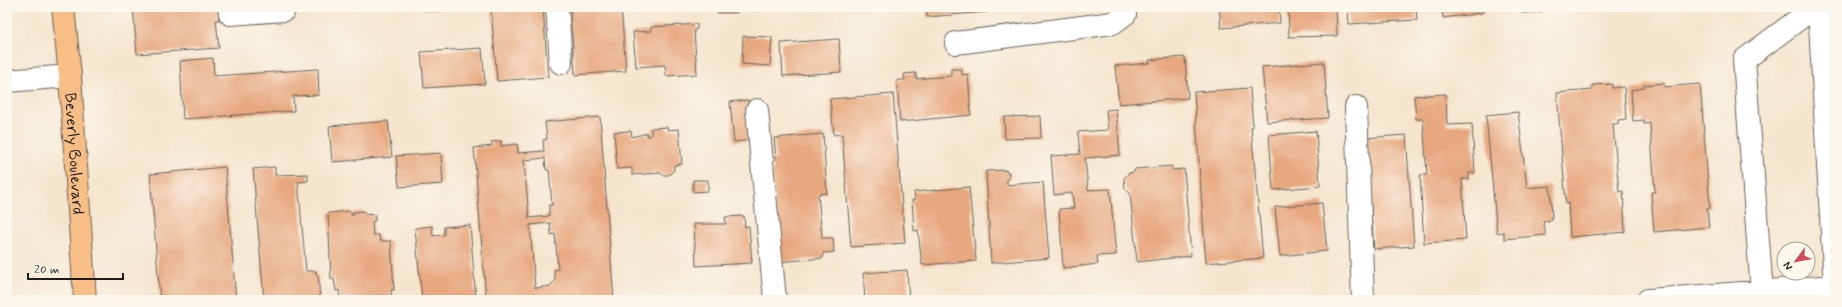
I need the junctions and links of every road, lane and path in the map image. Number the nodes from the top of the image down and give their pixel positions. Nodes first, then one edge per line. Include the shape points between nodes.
1 (63, 7) edge
2 (229, 7) edge
3 (284, 7) edge
4 (557, 7) edge
5 (1124, 7) edge
6 (1815, 7) edge
7 (1819, 7) edge
8 (956, 43) dead end
9 (561, 63) dead end
10 (70, 76) junction
11 (7, 81) edge
12 (1356, 107) dead end
13 (757, 110) dead end
14 (1835, 286) edge
15 (1762, 292) junction
16 (85, 300) edge
17 (775, 300) edge
18 (1363, 300) edge
19 (1648, 300) edge

1 - 10 main road, Beverly Boulevard
2 - 3 street via 230,14 284,10
4 - 9 street
5 - 8 street via 1124,14 1113,23
6 - 15 street via 1744,60
7 - 14 street
10 - 11 street
10 - 16 main road, Beverly Boulevard
12 - 18 street
13 - 17 street
14 - 15 street
15 - 19 street

